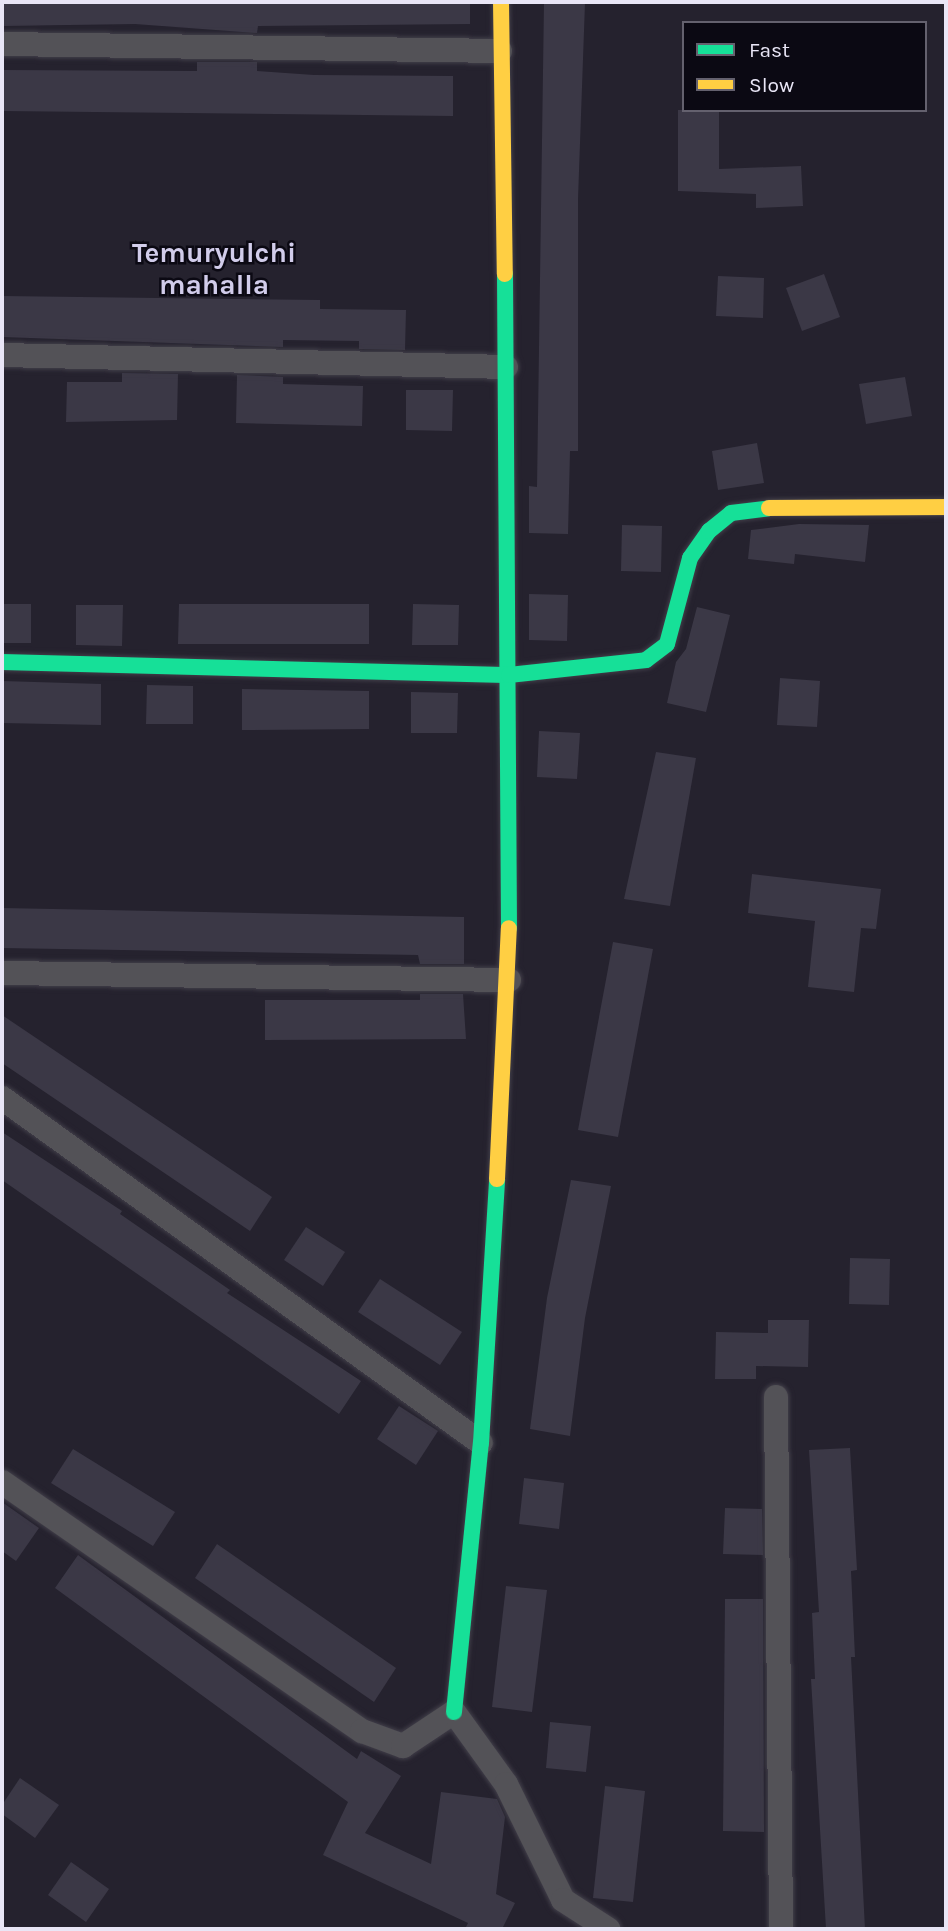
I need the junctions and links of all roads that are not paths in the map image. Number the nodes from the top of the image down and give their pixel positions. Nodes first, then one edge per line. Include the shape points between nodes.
1 (500, 2) edge
2 (2, 44) edge
3 (500, 51) junction
4 (2, 355) edge
5 (506, 367) junction
6 (946, 507) edge
7 (2, 662) edge
8 (509, 676) junction
9 (2, 973) edge
10 (509, 980) junction
11 (2, 1098) edge
12 (776, 1397) dead end
13 (481, 1443) junction
14 (2, 1482) edge
15 (454, 1712) junction
16 (608, 1929) edge
17 (780, 1929) edge

1 - 3 street
2 - 3 street
3 - 5 street
4 - 5 street
5 - 8 street
6 - 8 street via 798,505 731,513 709,531 690,558 667,644 646,660
7 - 8 street
8 - 10 street
9 - 10 street
10 - 13 street
11 - 13 street
12 - 17 street
13 - 15 street
14 - 15 street via 362,1731 404,1746
15 - 16 street via 506,1784 563,1900

